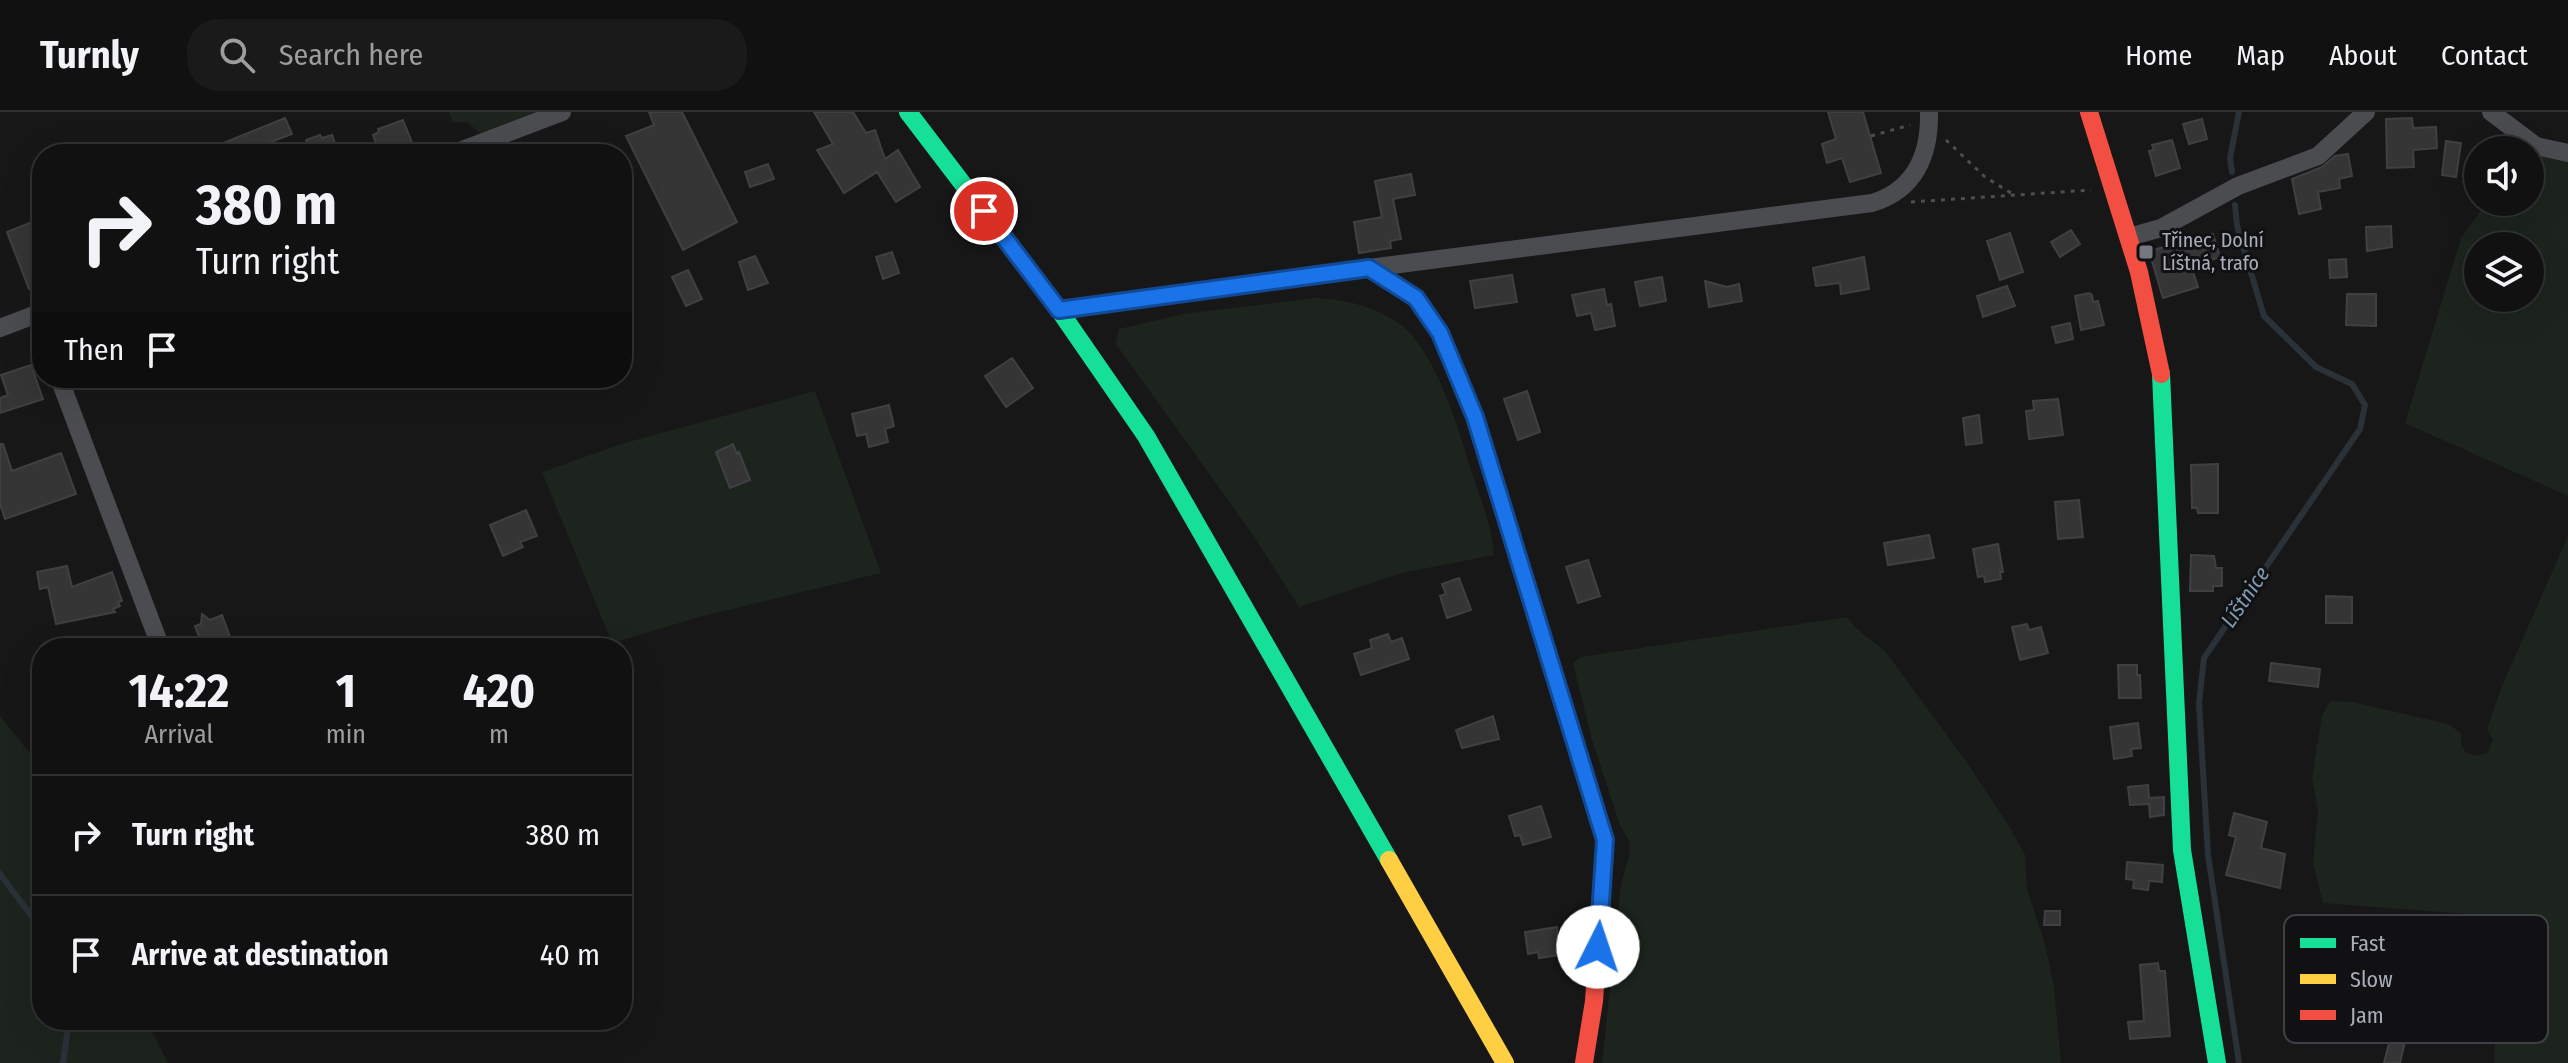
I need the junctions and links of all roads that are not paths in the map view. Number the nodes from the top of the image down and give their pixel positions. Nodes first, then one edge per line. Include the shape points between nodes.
1 (562, 112) edge
2 (908, 112) edge
3 (1929, 112) edge
4 (2089, 112) edge
5 (2366, 112) edge
6 (2491, 112) edge
7 (478, 144) edge
8 (2568, 153) edge
9 (2129, 237) junction
10 (1369, 268) junction
11 (1059, 310) junction
12 (32, 316) edge
13 (0, 328) edge
14 (63, 388) edge
15 (157, 638) edge
16 (1505, 1063) edge
17 (1584, 1063) edge
18 (2217, 1063) edge

1 - 7 street
2 - 11 street
3 - 10 street via 1925,154 1913,177 1890,198
4 - 9 street
5 - 9 street via 2318,156 2238,186 2161,228
6 - 8 street via 2536,146
9 - 18 street via 2161,369 2182,850
10 - 11 street
10 - 17 street via 1416,298 1440,333 1475,417 1605,840 1594,1001
11 - 16 street via 1146,436
12 - 13 street
14 - 15 street

